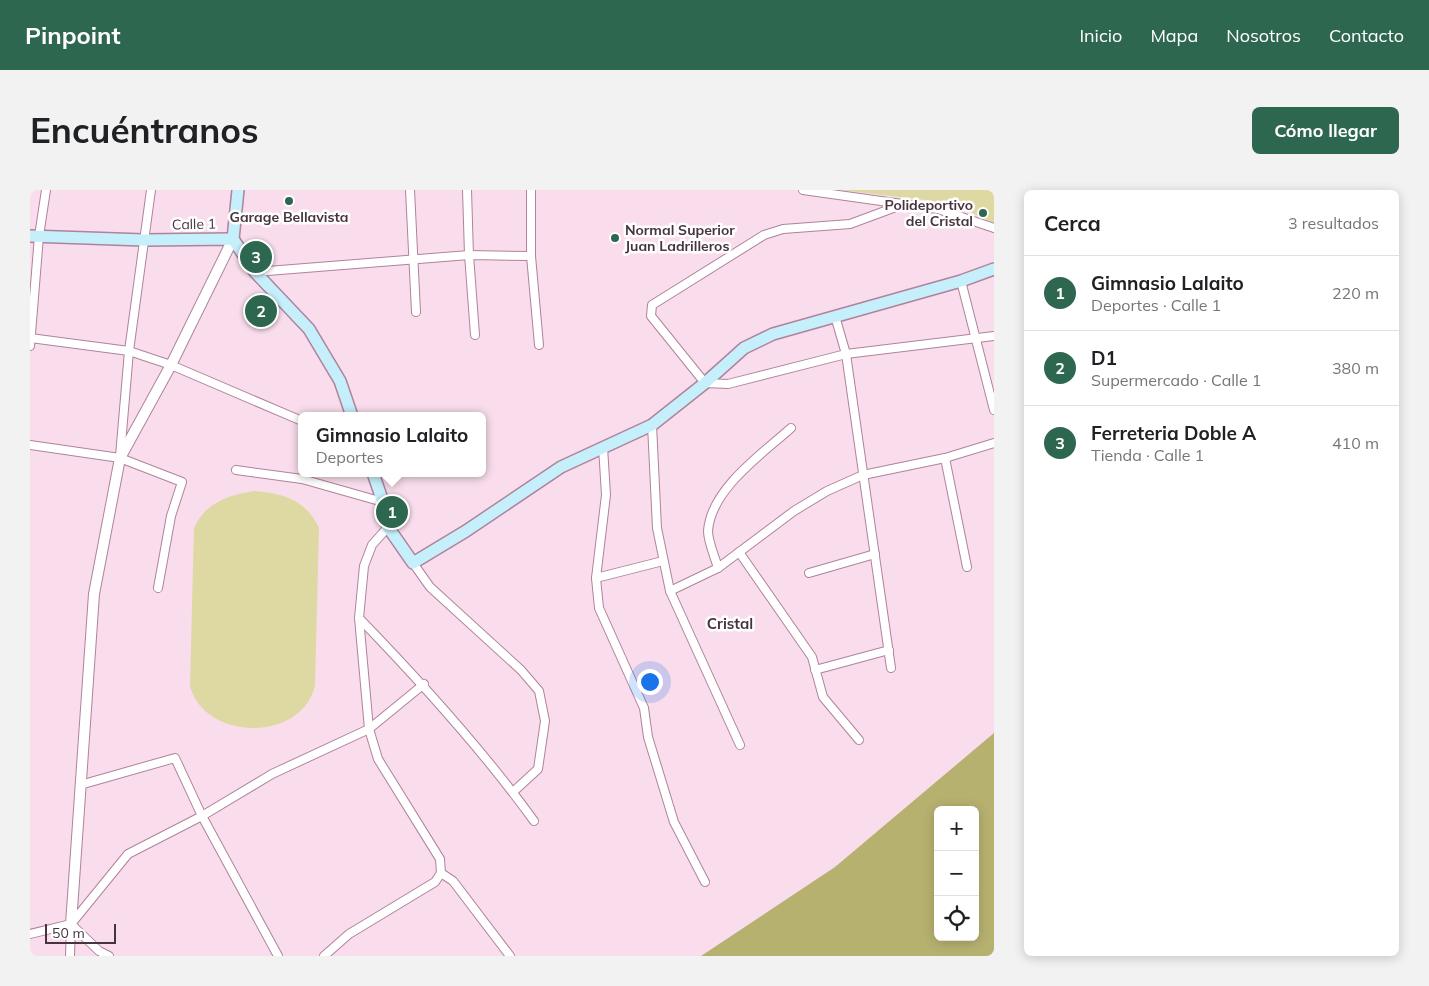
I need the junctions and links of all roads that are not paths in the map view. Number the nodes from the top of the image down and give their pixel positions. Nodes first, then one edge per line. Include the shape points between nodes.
1 (46, 190) edge
2 (151, 190) edge
3 (238, 190) edge
4 (410, 190) edge
5 (467, 190) edge
6 (531, 190) edge
7 (803, 190) edge
8 (904, 204) junction
9 (994, 228) edge
10 (35, 236) edge
11 (233, 239) junction
12 (144, 240) junction
13 (469, 255) junction
14 (531, 256) junction
15 (413, 260) junction
16 (994, 269) edge
17 (255, 272) junction
18 (961, 282) junction
19 (416, 312) dead end
20 (835, 316) junction
21 (475, 335) dead end
22 (994, 336) edge
23 (30, 340) edge
24 (977, 340) junction
25 (539, 345) dead end
26 (130, 351) junction
27 (846, 354) junction
28 (171, 365) junction
29 (706, 383) junction
30 (994, 410) edge
31 (351, 412) edge
32 (298, 419) edge
33 (652, 425) junction
34 (791, 428) dead end
35 (994, 443) edge
36 (30, 445) edge
37 (603, 447) junction
38 (120, 458) junction
39 (945, 458) junction
40 (236, 470) dead end
41 (863, 475) junction
42 (374, 477) edge
43 (383, 502) junction
44 (388, 527) junction
45 (739, 552) junction
46 (875, 554) junction
47 (664, 561) junction
48 (413, 563) junction
49 (966, 566) dead end
50 (718, 568) junction
51 (809, 573) dead end
52 (596, 578) junction
53 (158, 588) dead end
54 (670, 591) junction
55 (359, 618) junction
56 (889, 650) junction
57 (892, 668) dead end
58 (816, 670) junction
59 (424, 684) junction
60 (370, 729) junction
61 (859, 740) dead end
62 (740, 745) dead end
63 (80, 785) junction
64 (513, 792) junction
65 (202, 816) junction
66 (534, 821) dead end
67 (441, 873) junction
68 (705, 882) dead end
69 (71, 924) junction
70 (30, 934) edge
71 (70, 956) edge
72 (109, 956) edge
73 (278, 956) edge
74 (324, 956) edge
75 (510, 956) edge

1 - 10 street
2 - 12 street
3 - 11 main road
4 - 15 street
5 - 13 street
6 - 14 street
7 - 8 street
8 - 9 street via 938,209
8 - 29 street via 850,224 783,229 764,235 652,304 651,316
10 - 12 main road, Calle 1
10 - 23 street
11 - 12 main road, Calle 1
11 - 17 main road, Calle 1
11 - 28 street
12 - 26 street
13 - 14 street
13 - 15 street
13 - 21 street
14 - 25 street
15 - 17 street
15 - 19 street
16 - 18 main road
17 - 31 main road, Calle 1 via 309,329 340,381
18 - 20 main road
18 - 24 street
20 - 27 street
20 - 29 main road via 773,334 744,348
22 - 24 street
23 - 26 street
24 - 27 street
24 - 30 street
26 - 28 street
26 - 38 street
27 - 29 street via 728,384
27 - 41 street
28 - 32 street
28 - 38 street
29 - 33 main road
33 - 37 main road
33 - 47 street via 657,528
34 - 50 street via 736,478 716,505 708,532
35 - 39 street
36 - 38 street
37 - 48 main road via 561,467
37 - 52 street via 606,495
38 - 53 street via 182,482 171,516
38 - 63 street via 94,594
39 - 41 street
39 - 49 street
40 - 43 street via 302,479
41 - 45 street via 794,511
41 - 46 street
42 - 43 main road
43 - 44 main road
44 - 48 main road
44 - 55 street via 372,545 364,566
45 - 50 street
45 - 58 street via 799,637
46 - 51 street
46 - 56 street
47 - 52 street
47 - 54 street
48 - 64 street via 430,587 522,670 539,691 545,721 538,769
50 - 54 street
52 - 68 street via 600,608 644,708 648,738 674,822
54 - 62 street
55 - 59 street
55 - 60 street
56 - 57 street
56 - 58 street
58 - 61 street via 823,697
59 - 60 street
59 - 64 street
60 - 65 street via 272,774
60 - 67 street via 378,759 440,859
63 - 65 street via 175,758
63 - 69 street
64 - 66 street
65 - 69 street via 128,854
65 - 73 street
67 - 74 street via 435,882 349,934
67 - 75 street via 453,881
69 - 70 street
69 - 71 street
69 - 72 street via 99,951

